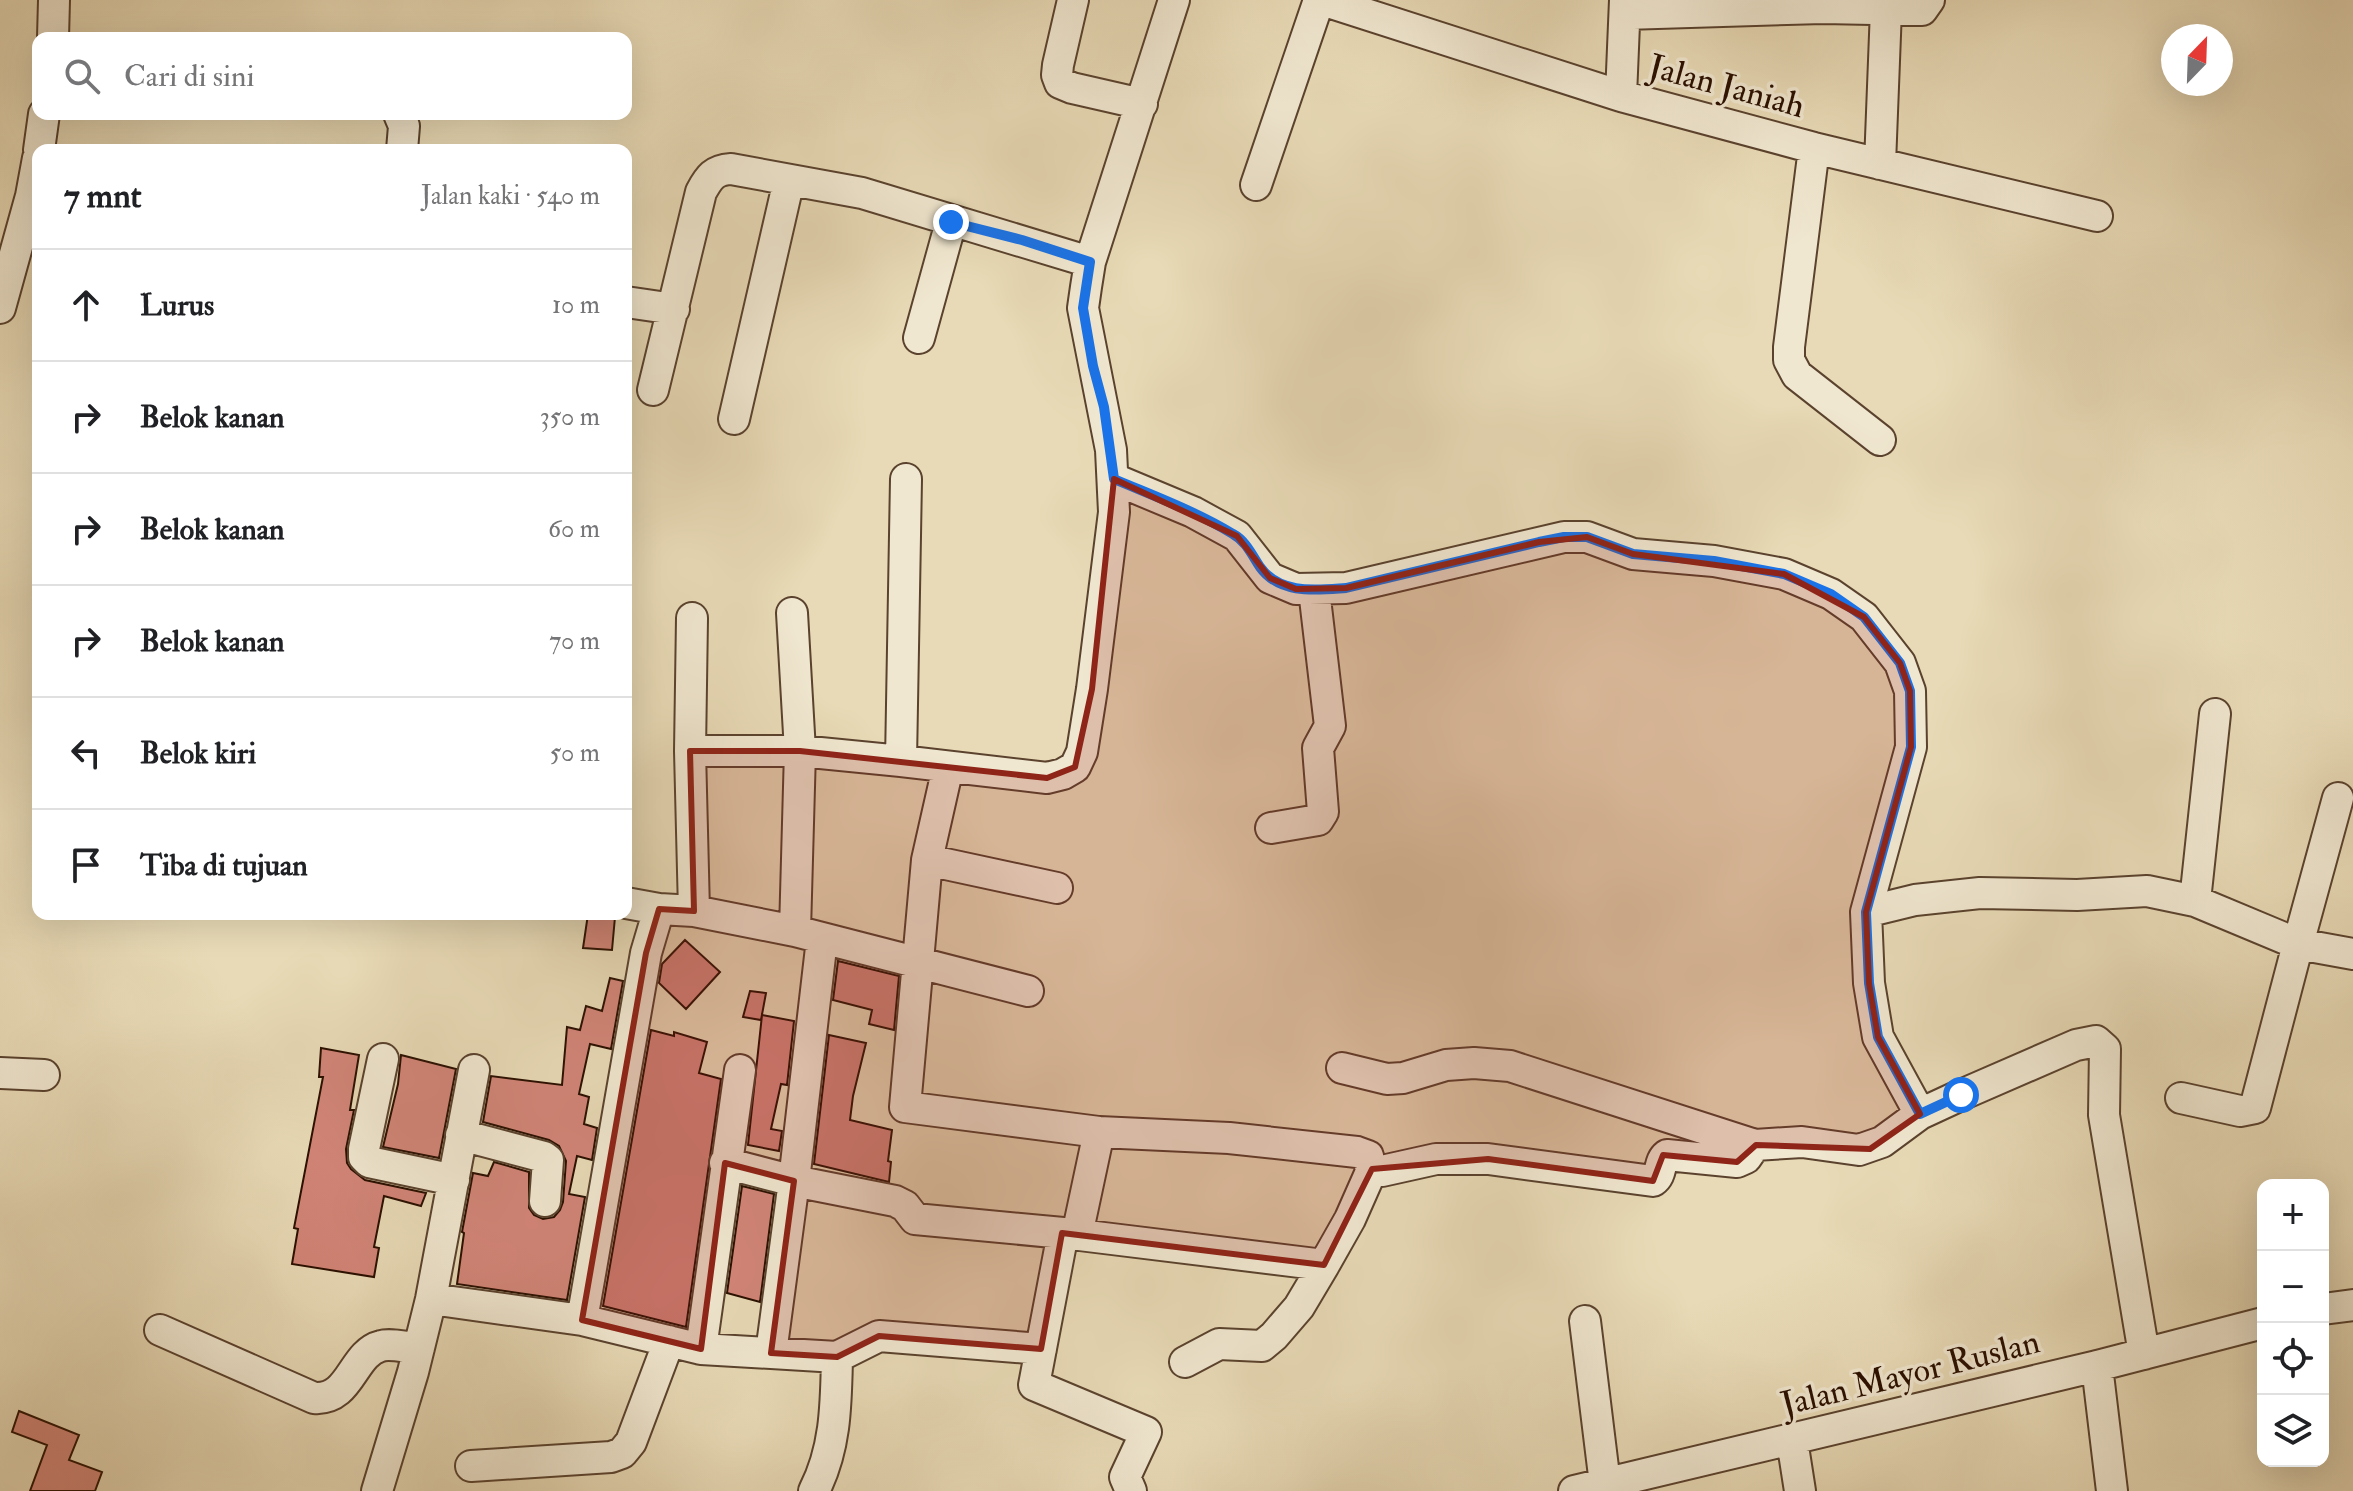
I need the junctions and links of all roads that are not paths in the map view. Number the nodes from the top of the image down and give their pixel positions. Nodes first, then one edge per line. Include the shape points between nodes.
1 (54, 0) edge
2 (1073, 0) edge
3 (1174, 0) edge
4 (1320, 0) edge
5 (1929, 0) edge
6 (1625, 7) edge
7 (1886, 9) junction
8 (53, 32) edge
9 (1621, 96) junction
10 (1142, 104) junction
11 (43, 120) edge
12 (402, 120) edge
13 (40, 144) edge
14 (402, 144) edge
15 (1814, 148) junction
16 (1880, 164) junction
17 (789, 180) junction
18 (1256, 185) dead end
19 (32, 191) edge
20 (2097, 216) dead end
21 (951, 222) junction
22 (1090, 262) junction
23 (632, 303) edge
24 (0, 308) edge
25 (674, 309) junction
26 (919, 338) dead end
27 (653, 390) dead end
28 (734, 419) dead end
29 (1880, 440) dead end
30 (906, 479) dead end
31 (1114, 479) junction
32 (1314, 590) junction
33 (792, 613) dead end
34 (692, 618) dead end
35 (2215, 714) dead end
36 (690, 751) junction
37 (800, 751) junction
38 (901, 761) junction
39 (948, 767) junction
40 (2338, 798) dead end
41 (1271, 828) dead end
42 (927, 860) junction
43 (1057, 888) dead end
44 (2195, 901) junction
45 (632, 904) edge
46 (659, 909) junction
47 (694, 911) junction
48 (1866, 912) junction
49 (808, 935) junction
50 (2298, 944) junction
51 (2353, 954) edge
52 (917, 962) junction
53 (1028, 991) dead end
54 (383, 1059) dead end
55 (1342, 1068) dead end
56 (474, 1070) dead end
57 (740, 1070) dead end
58 (0, 1073) edge
59 (44, 1075) dead end
60 (2181, 1098) dead end
61 (1920, 1114) junction
62 (1099, 1132) junction
63 (461, 1135) junction
64 (1755, 1145) junction
65 (725, 1163) junction
66 (1373, 1167) junction
67 (454, 1180) junction
68 (794, 1181) junction
69 (545, 1201) dead end
70 (1070, 1234) junction
71 (1324, 1265) junction
72 (431, 1299) junction
73 (2353, 1305) edge
74 (2329, 1308) edge
75 (582, 1320) junction
76 (1585, 1321) dead end
77 (2257, 1325) edge
78 (160, 1330) dead end
79 (669, 1341) junction
80 (419, 1348) junction
81 (701, 1349) junction
82 (1041, 1349) junction
83 (771, 1353) junction
84 (2144, 1354) junction
85 (837, 1357) junction
86 (1185, 1362) dead end
87 (2097, 1366) junction
88 (1792, 1440) junction
89 (471, 1466) dead end
90 (1592, 1488) edge
91 (377, 1491) edge
92 (814, 1491) edge
93 (1131, 1491) edge
94 (1800, 1491) edge
95 (2112, 1491) edge

1 - 8 street
2 - 10 street via 1058,65 1060,83
3 - 10 street
4 - 9 street
4 - 18 street
5 - 7 street via 1922,10
6 - 7 street
6 - 9 street, Jalan Janiah
7 - 16 street
9 - 15 street, Jalan Janiah
10 - 22 street
11 - 13 street
12 - 14 street
15 - 16 street, Jalan Janiah
15 - 29 street via 1789,360 1797,375
16 - 20 street, Jalan Janiah
17 - 21 street via 862,193
17 - 25 street via 731,169 709,177
17 - 28 street
19 - 24 street
21 - 22 street
21 - 26 street
22 - 31 street via 1083,308
23 - 25 street
25 - 27 street
30 - 38 street
31 - 32 street via 1237,536 1270,578
31 - 39 street via 1092,689 1075,767 1047,778
32 - 41 street via 1330,726 1318,748 1323,812 1318,820
32 - 48 street via 1346,588 1564,537 1587,537 1633,554 1784,574 1831,594 1864,617 1900,663 1910,691 1911,747
33 - 37 street
34 - 36 street
35 - 44 street
36 - 37 street
36 - 47 street
37 - 38 street
37 - 49 street
38 - 39 street
39 - 42 street
40 - 50 street
42 - 43 street
42 - 52 street
44 - 48 street via 2147,891 1980,893
44 - 50 street
45 - 46 street
46 - 47 street
46 - 75 street via 646,953
47 - 49 street
48 - 61 street via 1878,1037
49 - 52 street
49 - 68 street
50 - 51 street
50 - 60 street via 2255,1108 2240,1111
52 - 53 street
52 - 62 street via 905,1107
54 - 67 street via 364,1157
55 - 64 street via 1387,1079 1446,1065 1510,1066
56 - 63 street
57 - 65 street
58 - 59 street
61 - 64 street via 1870,1149 1802,1142
61 - 84 street via 2076,1045 2100,1043 2105,1049 2104,1115
62 - 66 street via 1229,1138 1357,1152 1368,1156
62 - 70 street
63 - 67 street
63 - 69 street via 548,1160
64 - 66 street via 1737,1162 1667,1155 1653,1181 1488,1159 1436,1159 1382,1171
65 - 68 street
65 - 81 street
66 - 71 street
67 - 72 street
68 - 70 street via 895,1201 915,1219
68 - 83 street
70 - 71 street
70 - 82 street
71 - 86 street via 1299,1307 1267,1343 1219,1344
72 - 75 street
72 - 80 street
73 - 74 street
75 - 79 street
76 - 90 street
77 - 84 street, Jalan Mayor Ruslan
78 - 80 street via 326,1399 381,1345
79 - 81 street
79 - 89 street via 631,1442 622,1453
80 - 91 street
81 - 83 street
82 - 85 street via 879,1336
82 - 93 street via 1034,1385 1146,1432 1125,1477
83 - 85 street
84 - 87 street, Jalan Mayor Ruslan
85 - 92 street via 836,1421
87 - 88 street, Jalan Mayor Ruslan
87 - 95 street
88 - 90 street, Jalan Mayor Ruslan
88 - 94 street

